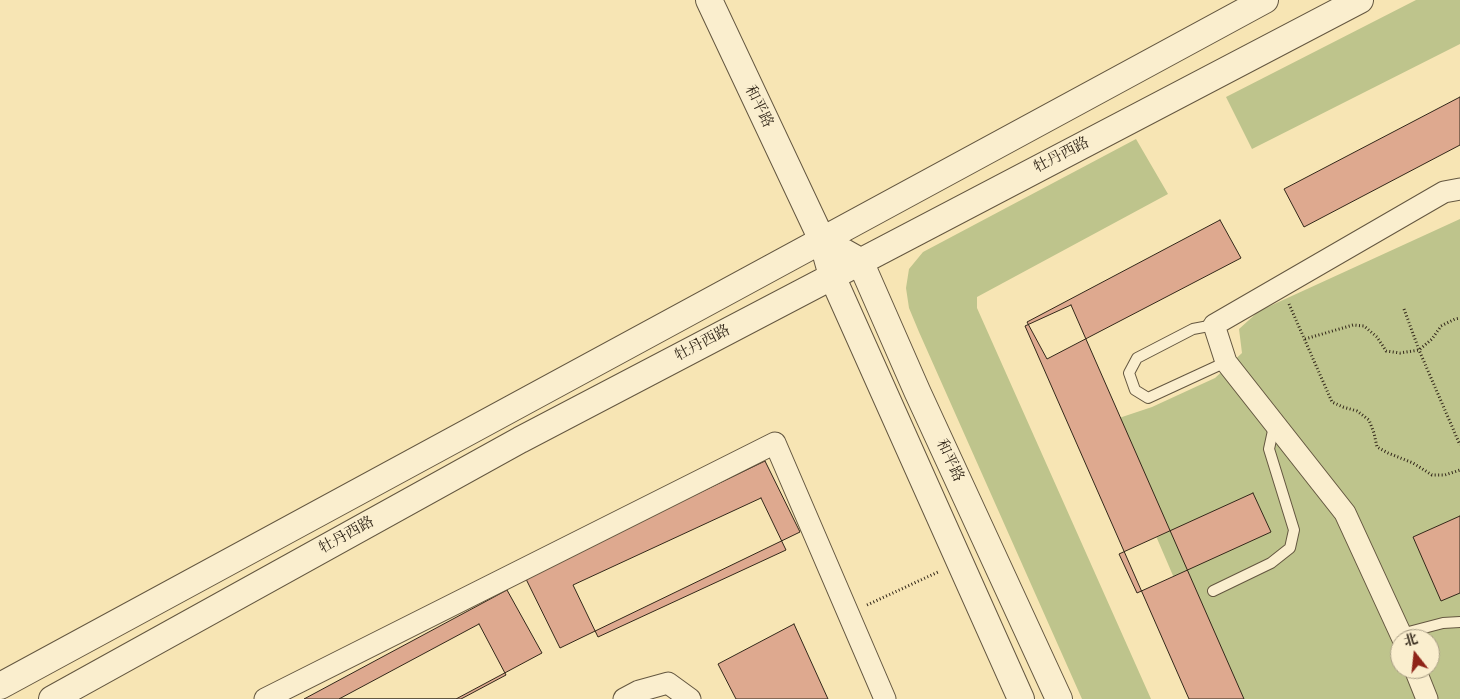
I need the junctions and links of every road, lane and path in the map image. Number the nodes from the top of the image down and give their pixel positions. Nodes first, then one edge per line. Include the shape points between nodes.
1 (709, 0) edge
2 (1264, 0) edge
3 (1360, 0) edge
4 (1460, 189) edge
5 (822, 240) junction
6 (860, 261) junction
7 (832, 276) junction
8 (1281, 286) junction
9 (1404, 309) dead end
10 (1460, 318) edge
11 (1214, 325) junction
12 (1305, 339) junction
13 (1419, 350) junction
14 (1226, 362) junction
15 (1274, 424) junction
16 (1460, 446) edge
17 (1460, 470) edge
18 (938, 571) dead end
19 (1213, 591) dead end
20 (848, 614) junction
21 (1460, 622) edge
22 (1399, 629) edge
23 (1424, 629) edge
24 (1419, 679) edge
25 (0, 686) edge
26 (52, 699) edge
27 (266, 699) edge
28 (624, 699) edge
29 (690, 699) edge
30 (884, 699) edge
31 (1021, 699) edge
32 (1059, 699) edge
33 (1427, 699) edge

1 - 5 street, 和平路
2 - 5 street
3 - 6 street, 牡丹西路
4 - 8 street via 1444,192
5 - 6 street
5 - 7 street, 和平路
5 - 25 street
6 - 7 street, 牡丹西路
6 - 32 street, 和平路
7 - 26 street, 牡丹西路 via 520,440
7 - 31 street, 和平路
8 - 11 street
8 - 12 path
9 - 13 path
10 - 13 path via 1441,326
11 - 14 street
11 - 14 lane via 1193,329 1137,358 1129,373 1135,390 1148,398
12 - 13 path via 1353,324 1364,326 1386,351
12 - 17 path via 1332,402 1357,411 1369,420 1377,447 1432,475
13 - 16 path
14 - 15 street
15 - 19 lane via 1270,449 1294,530 1290,548 1271,563
15 - 22 street via 1346,513
18 - 20 path
20 - 27 street via 775,443
20 - 30 street
21 - 23 lane
24 - 33 street
28 - 29 street via 639,691 668,684

